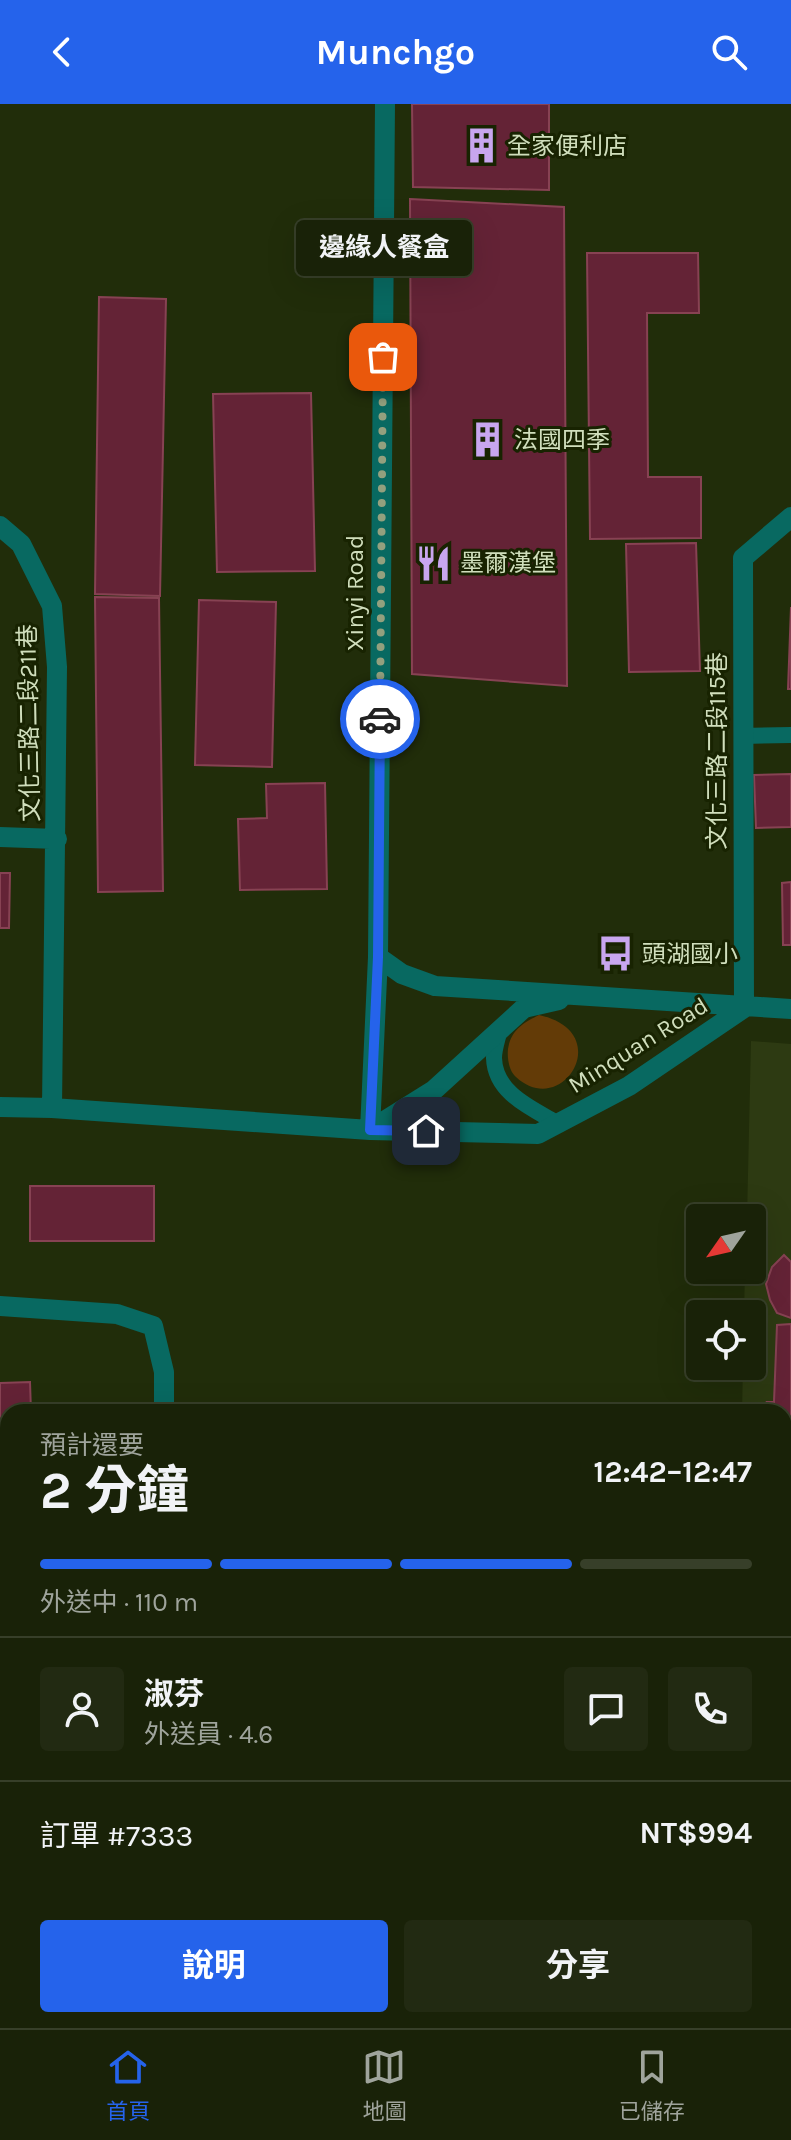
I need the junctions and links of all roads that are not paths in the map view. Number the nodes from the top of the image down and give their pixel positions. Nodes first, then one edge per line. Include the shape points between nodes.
1 (385, 104) edge
2 (791, 517) edge
3 (0, 526) edge
4 (791, 735) edge
5 (742, 736) junction
6 (0, 837) edge
7 (57, 839) junction
8 (378, 957) junction
9 (582, 995) junction
10 (744, 1008) junction
11 (791, 1009) edge
12 (499, 1033) junction
13 (0, 1107) edge
14 (52, 1108) junction
15 (557, 1123) junction
16 (370, 1130) junction
17 (0, 1306) edge
18 (164, 1404) edge

1 - 8 street, Xinyi Road
2 - 5 street, 文化三路二段115巷 via 743,558
3 - 7 street, 文化三路二段211巷 via 21,544 52,606
4 - 5 lane
5 - 10 street, 文化三路二段115巷
6 - 7 street, 文化三路二段211巷
7 - 14 street, 文化三路二段211巷
8 - 9 street, Minquan Road via 402,974 435,986
8 - 16 street, Xinyi Road
9 - 10 street, Minquan Road
9 - 12 street, Minquan Road via 524,1008
10 - 11 street, Minquan Road
10 - 15 street, Minquan Road via 629,1086
12 - 15 lane via 494,1059 503,1088
12 - 16 street, Minquan Road via 434,1090
13 - 14 street, Minquan Road
14 - 16 street, Minquan Road
15 - 16 street, Minquan Road via 538,1134
17 - 18 street via 117,1314 153,1326 164,1372

